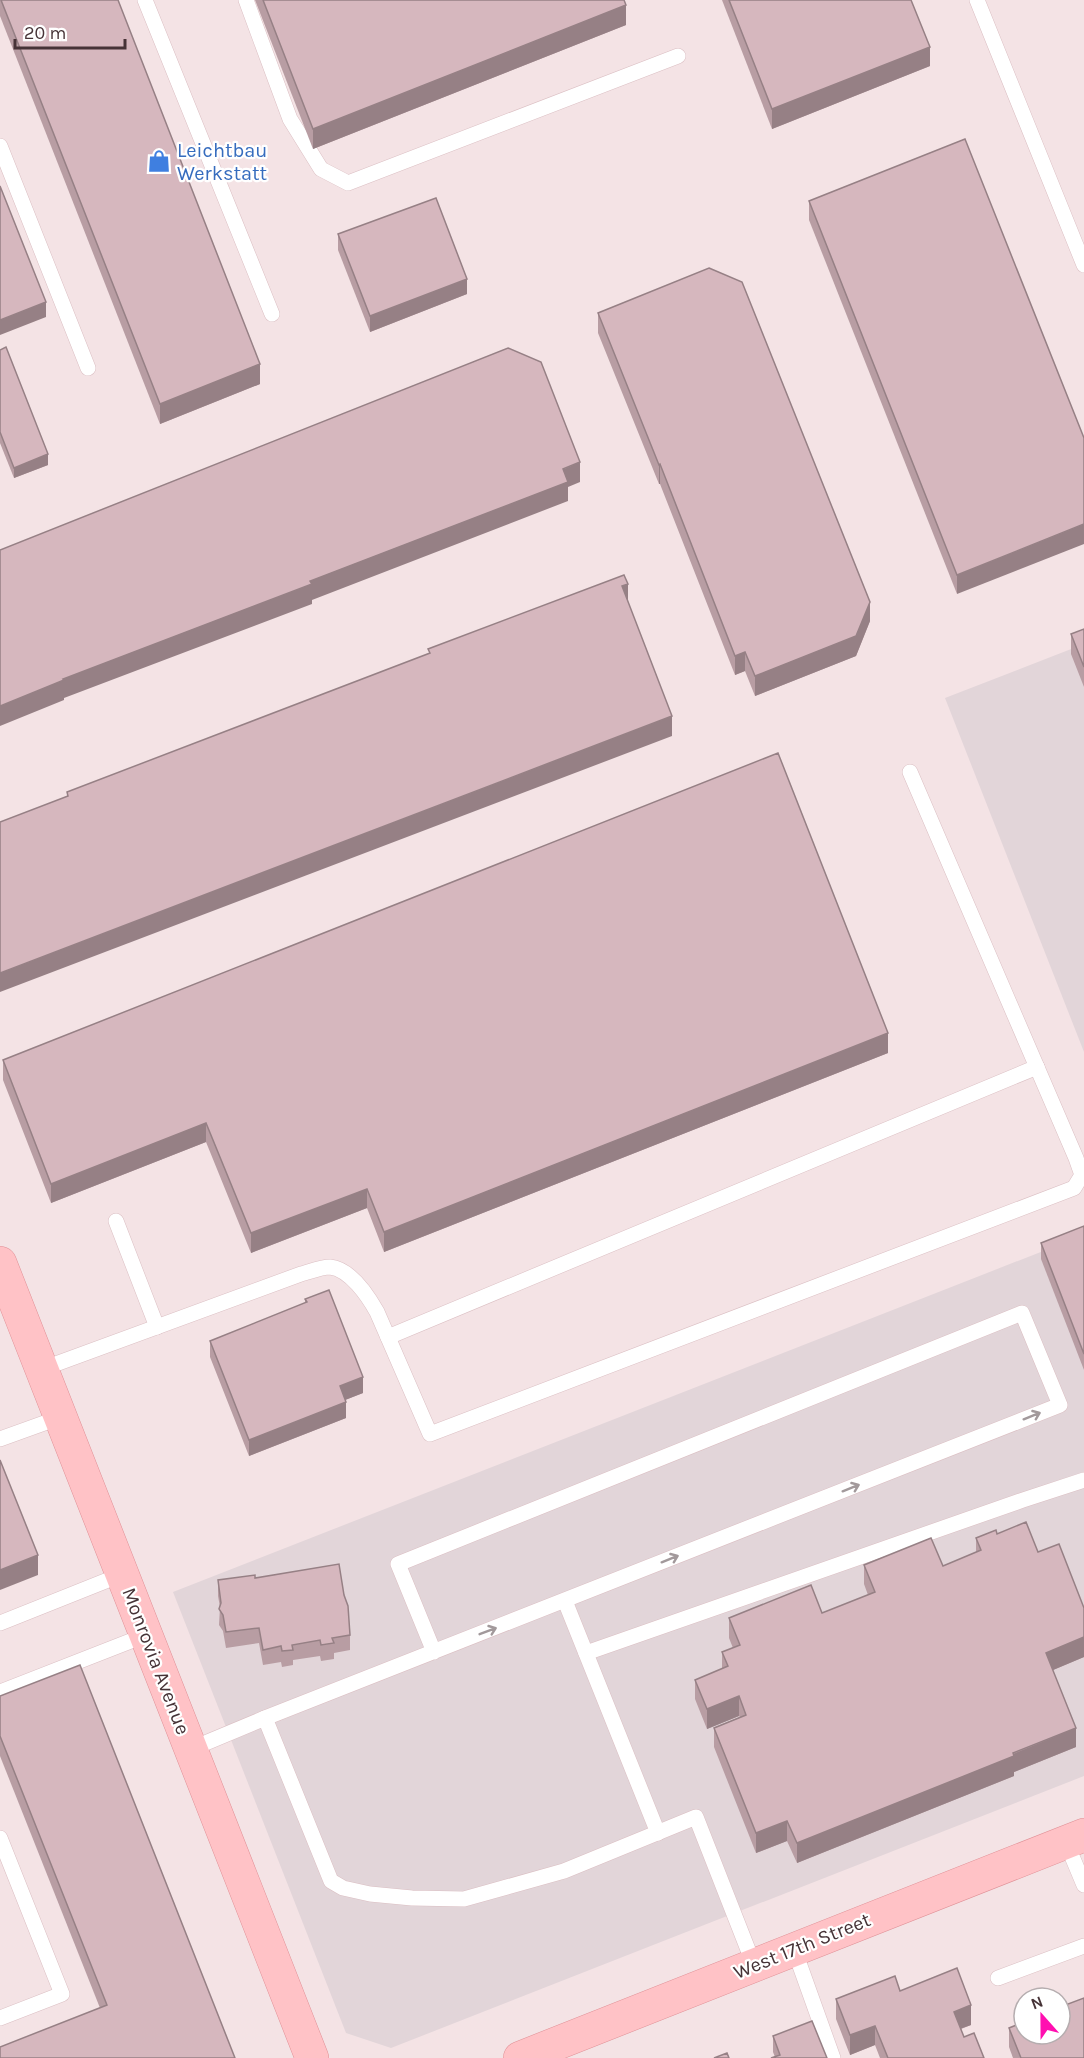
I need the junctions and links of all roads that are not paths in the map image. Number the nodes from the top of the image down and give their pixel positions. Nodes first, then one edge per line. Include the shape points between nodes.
1 (145, 0) edge
2 (246, 0) edge
3 (977, 0) edge
4 (678, 56) dead end
5 (0, 146) edge
6 (1084, 265) edge
7 (272, 315) dead end
8 (88, 368) dead end
9 (910, 772) dead end
10 (1037, 1067) junction
11 (116, 1221) dead end
12 (0, 1263) edge
13 (9, 1312) edge
14 (157, 1327) junction
15 (388, 1336) junction
16 (42, 1369) junction
17 (61, 1417) junction
18 (0, 1440) edge
19 (1084, 1480) edge
20 (123, 1574) junction
21 (565, 1601) junction
22 (0, 1623) edge
23 (146, 1635) junction
24 (434, 1652) junction
25 (586, 1653) junction
26 (0, 1692) edge
27 (265, 1718) junction
28 (191, 1749) junction
29 (658, 1833) junction
30 (0, 1838) edge
31 (1075, 1838) edge
32 (1084, 1885) edge
33 (1084, 1946) edge
34 (794, 1949) junction
35 (754, 1965) junction
36 (998, 1978) dead end
37 (0, 2018) edge
38 (312, 2058) edge
39 (520, 2058) edge
40 (833, 2058) edge

1 - 7 lane
2 - 4 lane via 290,119 321,169 348,183
3 - 6 lane
5 - 8 lane
9 - 10 lane
10 - 15 lane
10 - 15 lane via 1082,1175 1074,1188 430,1434
11 - 14 lane
12 - 13 street, Monrovia Avenue
13 - 16 street, Monrovia Avenue
14 - 15 lane via 330,1267 350,1277 366,1294
14 - 16 lane
16 - 17 street, Monrovia Avenue
17 - 18 lane
17 - 20 street, Monrovia Avenue
19 - 25 lane
20 - 22 lane
20 - 23 street, Monrovia Avenue
24 -> 21 lane
21 -> 24 lane via 1060,1405 1022,1313 398,1564
21 - 25 lane
23 - 26 lane
23 - 28 street, Monrovia Avenue
24 - 27 lane
25 - 29 lane
27 - 28 lane
27 - 29 lane via 331,1881 343,1888 412,1898 464,1899 564,1871
28 - 38 street, Monrovia Avenue
29 - 35 lane via 696,1816
30 - 37 lane via 62,1994
31 - 32 lane
31 - 34 street, West 17th Street
33 - 36 lane
34 - 35 street, West 17th Street
34 - 40 lane
35 - 39 street, West 17th Street

